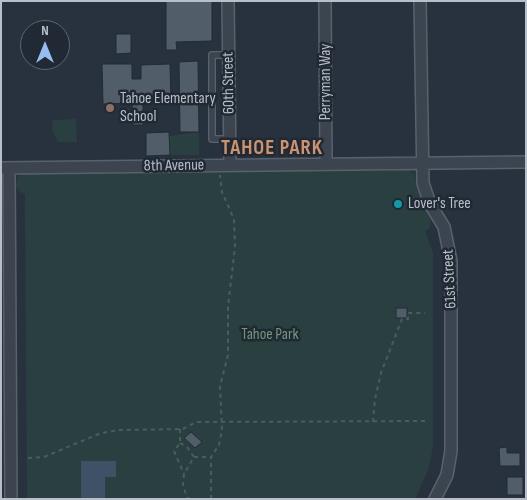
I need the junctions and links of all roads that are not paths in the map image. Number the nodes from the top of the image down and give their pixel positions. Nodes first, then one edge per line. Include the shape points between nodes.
1 (228, 1) edge
2 (325, 1) edge
3 (420, 1) edge
4 (229, 55) junction
5 (230, 138) junction
6 (526, 162) edge
7 (422, 163) junction
8 (230, 164) junction
9 (326, 164) junction
10 (5, 168) edge
11 (11, 499) edge
12 (435, 499) edge

1 - 4 street, 60th Street
2 - 9 street, Perryman Way
3 - 7 street, 61st Street
4 - 5 street, 60th Street
4 - 5 lane via 212,55 212,139
5 - 8 street, 60th Street
6 - 7 street, 8th Avenue
7 - 9 street, 8th Avenue
7 - 12 street, 61st Street via 430,204 444,227 451,261 451,451 447,475
8 - 9 street, 8th Avenue
8 - 10 street, 8th Avenue
10 - 11 street

